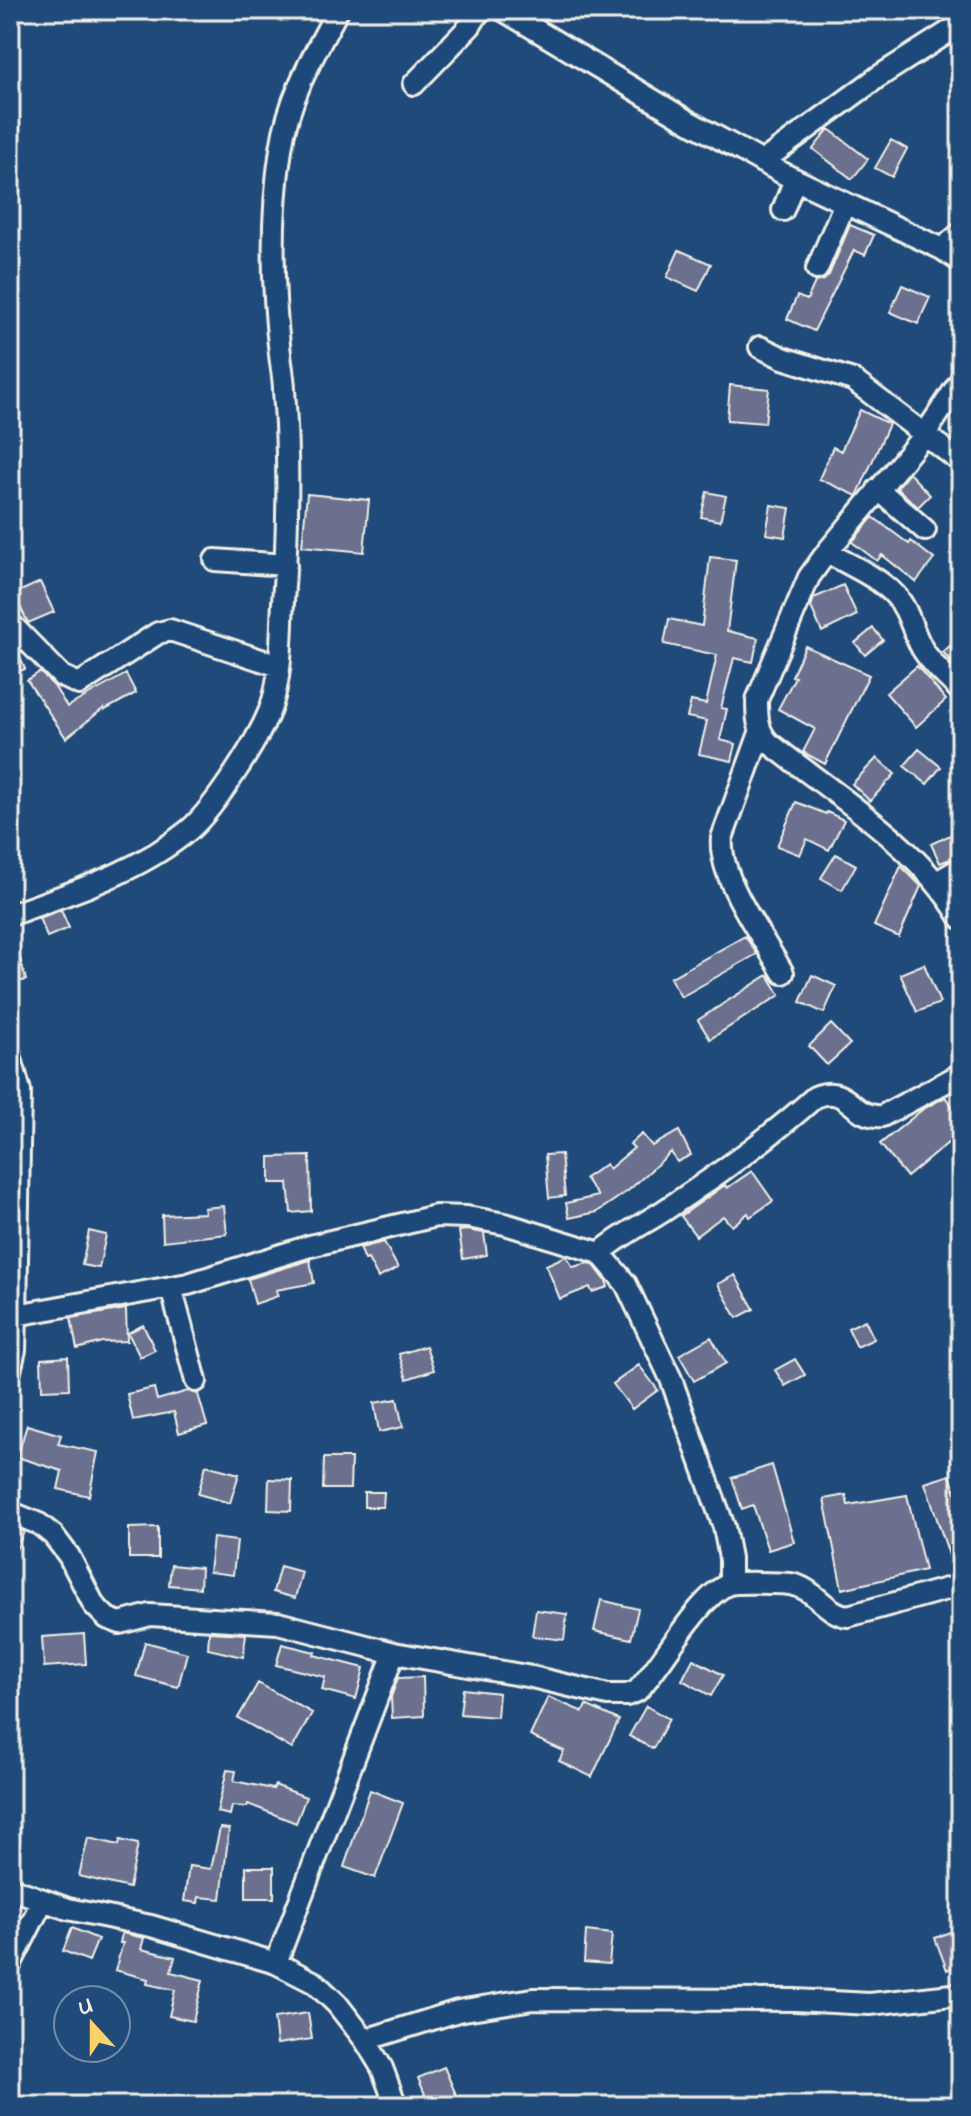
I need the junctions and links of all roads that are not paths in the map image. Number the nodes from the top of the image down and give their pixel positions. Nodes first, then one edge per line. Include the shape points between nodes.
1 (338, 10) edge
2 (480, 10) edge
3 (503, 10) edge
4 (956, 35) edge
5 (414, 84) dead end
6 (762, 162) junction
7 (795, 179) junction
8 (845, 203) junction
9 (783, 210) dead end
10 (961, 233) edge
11 (942, 249) junction
12 (961, 262) edge
13 (817, 269) dead end
14 (760, 347) dead end
15 (961, 380) edge
16 (925, 434) junction
17 (961, 462) edge
18 (878, 489) junction
19 (925, 530) dead end
20 (827, 552) junction
21 (215, 560) dead end
22 (286, 565) junction
23 (10, 623) edge
24 (279, 666) junction
25 (961, 691) edge
26 (760, 733) junction
27 (961, 868) edge
28 (937, 882) junction
29 (10, 915) edge
30 (961, 918) edge
31 (783, 973) dead end
32 (10, 1055) edge
33 (961, 1074) edge
34 (600, 1253) junction
35 (171, 1287) junction
36 (16, 1315) junction
37 (10, 1371) edge
38 (196, 1381) dead end
39 (10, 1512) edge
40 (730, 1584) junction
41 (961, 1585) edge
42 (394, 1653) junction
43 (10, 1888) edge
44 (43, 1900) junction
45 (276, 1963) junction
46 (10, 1965) edge
47 (961, 1994) edge
48 (365, 2040) junction
49 (396, 2106) edge

1 - 22 street via 289,111 275,195
2 - 5 street
3 - 6 street
4 - 6 street via 878,77
6 - 7 street
7 - 8 street
7 - 9 street
8 - 11 street
8 - 13 street
10 - 11 street
11 - 12 street
14 - 16 street via 853,380
15 - 16 street
16 - 17 street
16 - 18 street
18 - 19 street
18 - 20 street
20 - 25 street via 894,595 923,650
20 - 26 street via 809,577 757,700
21 - 22 street
22 - 24 street
23 - 24 street via 62,676 79,684 170,630
24 - 29 street via 272,704 239,768 192,827 124,872
26 - 28 street via 871,821
26 - 31 street via 720,852 725,873
27 - 28 street
28 - 30 street
32 - 36 street via 20,1091
33 - 34 street via 882,1116 860,1111 841,1095 815,1097 749,1151
34 - 35 street via 505,1224 436,1216
34 - 40 street via 626,1284 671,1379 724,1527
35 - 36 street
35 - 38 street
36 - 37 street
39 - 42 street via 53,1535 94,1605 120,1623 150,1615 278,1623
40 - 41 street via 792,1584 848,1616
40 - 42 street via 711,1597 646,1682 627,1695
42 - 45 street
43 - 44 street
44 - 45 street
44 - 46 street
45 - 48 street via 315,1983
47 - 48 street via 870,2004 533,1999 458,2011
48 - 49 street

